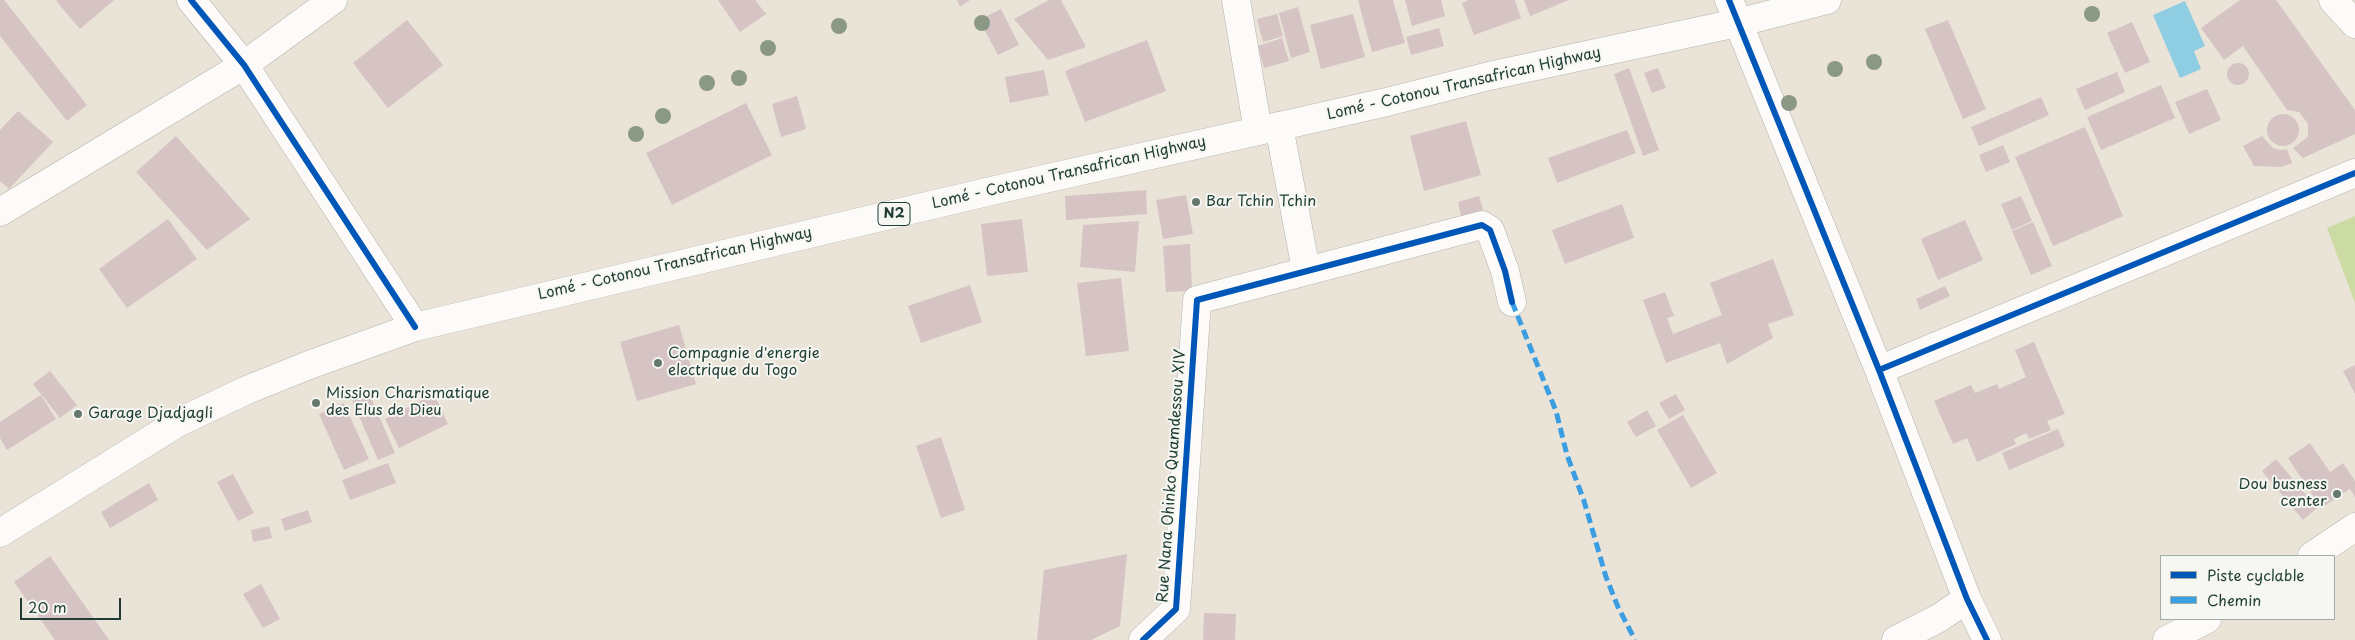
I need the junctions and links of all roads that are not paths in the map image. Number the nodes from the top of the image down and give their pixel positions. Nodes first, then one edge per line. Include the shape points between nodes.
1 (191, 0) edge
2 (333, 0) edge
3 (1236, 0) edge
4 (1827, 0) edge
5 (2333, 0) edge
6 (1733, 11) edge
7 (2355, 24) edge
8 (244, 64) junction
9 (1268, 128) junction
10 (2355, 173) edge
11 (0, 212) edge
12 (1306, 270) junction
13 (1512, 302) dead end
14 (415, 326) junction
15 (1880, 370) junction
16 (2355, 527) edge
17 (0, 533) edge
18 (2313, 555) edge
19 (1967, 599) junction
20 (2205, 620) edge
21 (1143, 640) edge
22 (1896, 640) edge
23 (1987, 640) edge
24 (2167, 640) edge

1 - 8 main road
2 - 8 main road
3 - 9 main road
4 - 6 main road, Lomé - Cotonou Transafrican Highway / N2
5 - 7 main road
6 - 9 main road, Lomé - Cotonou Transafrican Highway / N2 via 1489,76
6 - 15 main road
8 - 11 main road
8 - 14 main road
9 - 12 main road
9 - 14 main road, Lomé - Cotonou Transafrican Highway / N2
10 - 15 main road
12 - 13 main road via 1482,225 1490,230
12 - 21 main road, Rue Nana Ohinko Quamdessou XIV via 1197,300 1176,609
14 - 17 main road, Lomé - Cotonou Transafrican Highway / N2 via 247,390 179,422
15 - 19 main road
16 - 18 main road
19 - 22 main road
19 - 23 main road
20 - 24 main road

